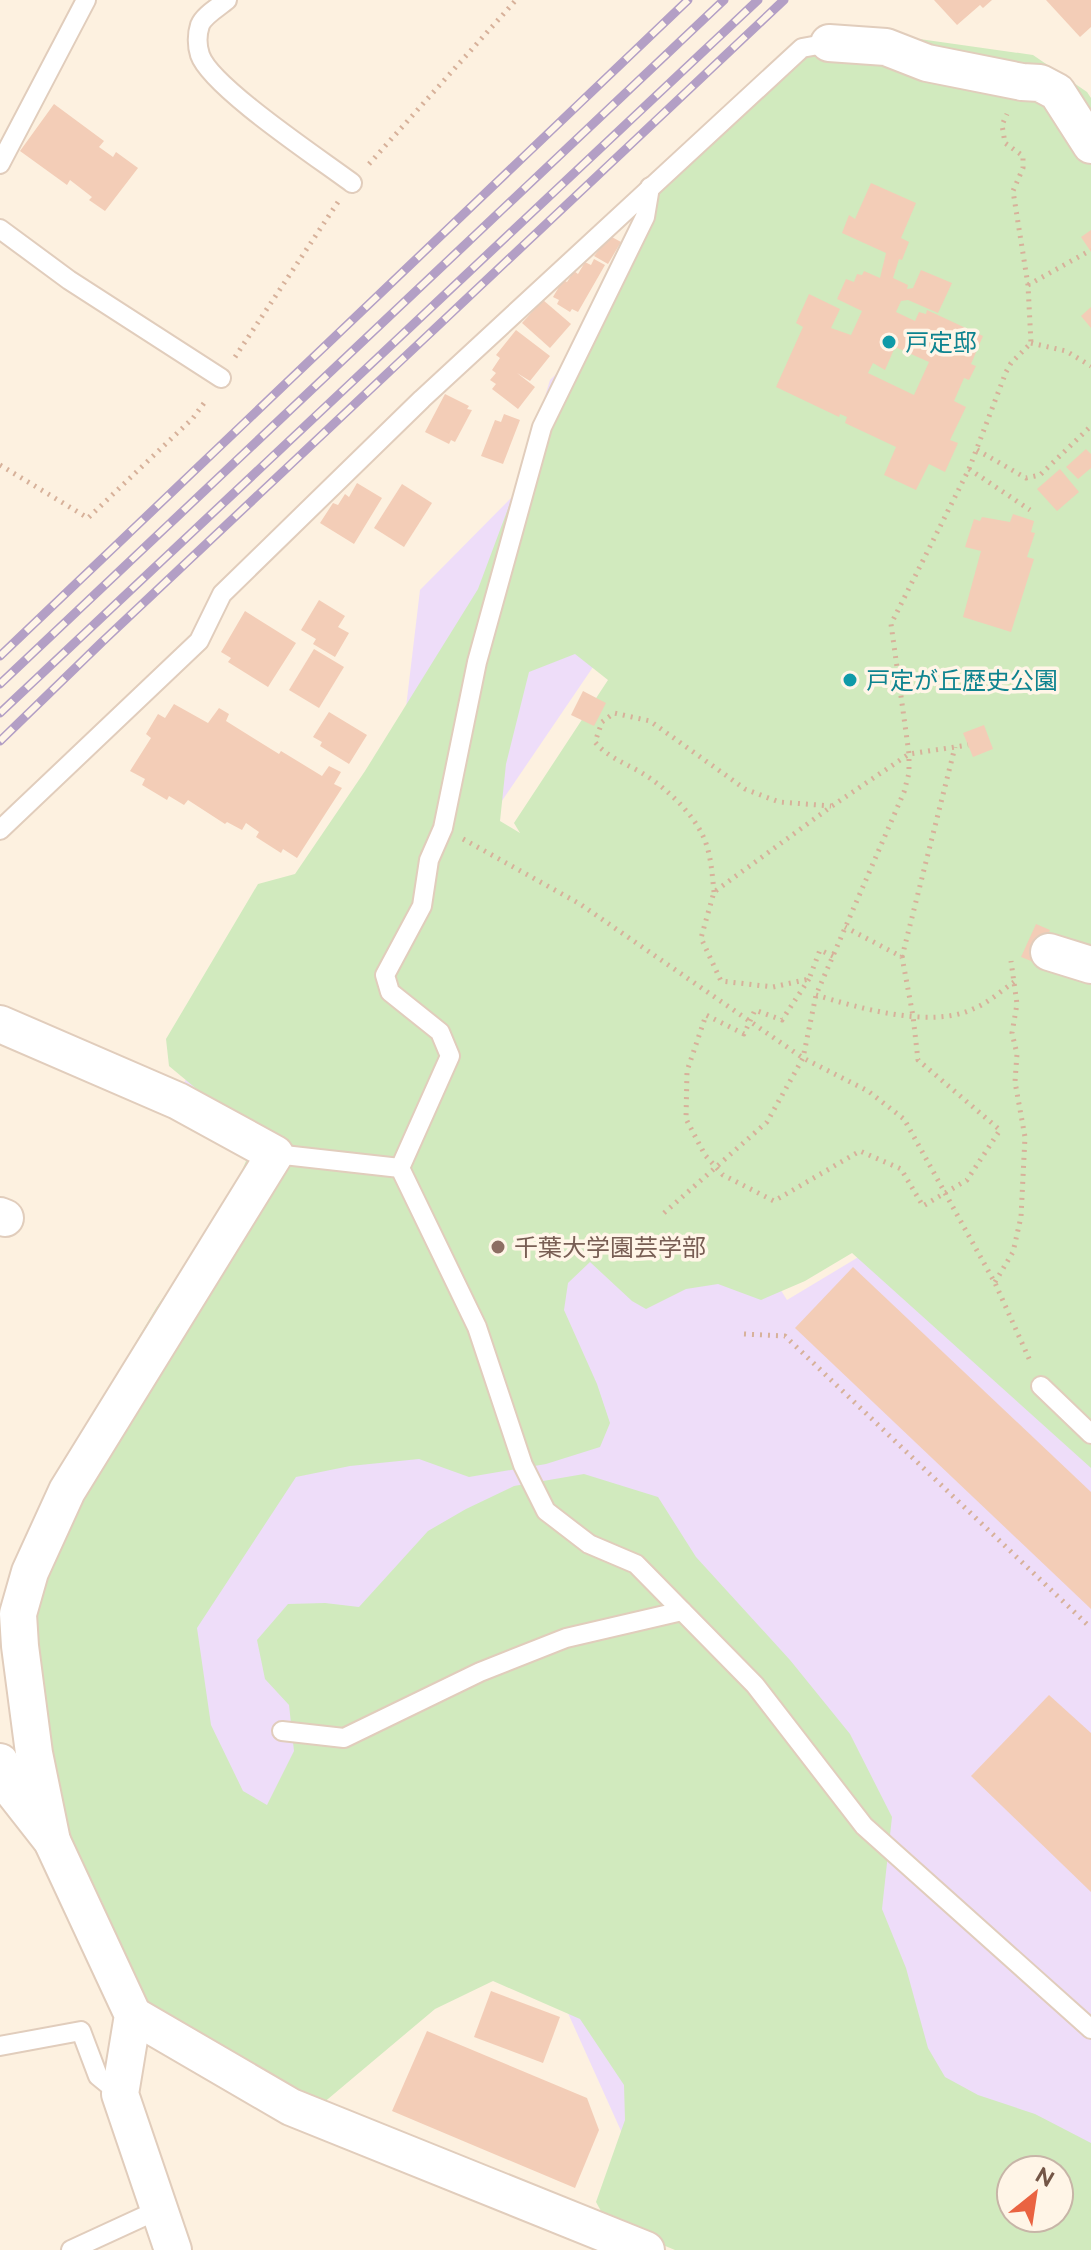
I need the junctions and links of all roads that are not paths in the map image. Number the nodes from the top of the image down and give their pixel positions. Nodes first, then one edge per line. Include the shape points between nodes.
1 (86, 0) edge
2 (227, 0) edge
3 (829, 43) joint
4 (1091, 145) edge
5 (0, 164) edge
6 (352, 183) road end
7 (650, 187) junction
8 (0, 229) edge
9 (221, 378) road end
10 (0, 830) edge
11 (1049, 952) dead end
12 (1091, 965) edge
13 (0, 1024) edge
14 (275, 1154) junction
15 (400, 1168) junction
16 (1041, 1386) road end
17 (1091, 1434) edge
18 (682, 1611) junction
19 (282, 1731) dead end
20 (0, 1762) edge
21 (52, 1841) junction
22 (133, 2015) junction
23 (1091, 2029) edge
24 (0, 2046) edge
25 (120, 2094) junction
26 (160, 2209) junction
27 (71, 2250) edge
28 (173, 2250) edge
29 (646, 2250) edge

1 - 5 lane
2 - 6 lane via 201,21 200,56 242,100
3 - 4 street via 886,47 927,63 1040,83 1057,92
3 - 7 lane via 802,48
7 - 10 lane via 222,594 199,641
7 - 15 lane via 645,217 542,427 477,662 422,906 385,975 390,992 440,1032 450,1056
8 - 9 lane
11 - 12 street
13 - 14 street via 178,1101
14 - 15 lane
14 - 21 street via 67,1491 30,1572 18,1614 20,1646
15 - 18 lane via 477,1327 523,1465 546,1511 589,1544 636,1564
16 - 17 lane
18 - 19 lane via 566,1638 480,1672 344,1738
18 - 23 lane via 755,1685 864,1826
20 - 21 street via 5,1781
21 - 22 street
22 - 25 street
22 - 29 street via 291,2107
24 - 25 lane via 81,2031 98,2076
25 - 26 street
26 - 27 lane
26 - 28 street

